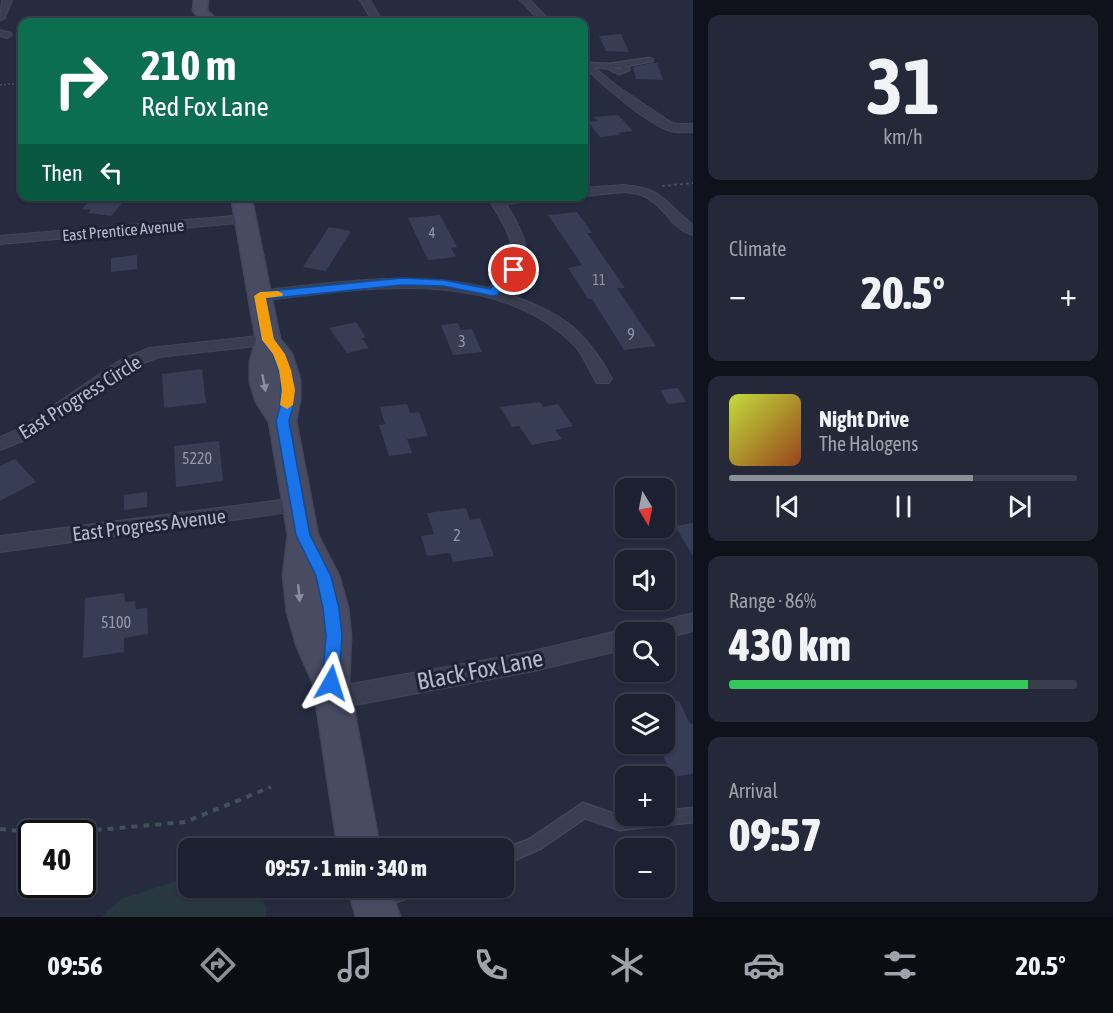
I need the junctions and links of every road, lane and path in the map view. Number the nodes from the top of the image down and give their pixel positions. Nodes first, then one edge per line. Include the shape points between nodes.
1 (7, 0) edge
2 (201, 0) edge
3 (365, 0) edge
4 (525, 0) edge
5 (0, 18) edge
6 (207, 18) edge
7 (376, 18) edge
8 (542, 18) edge
9 (650, 60) dead end
10 (588, 64) edge
11 (618, 65) junction
12 (588, 66) edge
13 (610, 66) junction
14 (18, 83) edge
15 (0, 85) edge
16 (693, 128) edge
17 (693, 183) edge
18 (640, 190) junction
19 (588, 192) edge
20 (242, 201) edge
21 (496, 201) edge
22 (245, 219) junction
23 (693, 231) edge
24 (0, 240) edge
25 (493, 293) junction
26 (260, 296) junction
27 (268, 340) junction
28 (603, 379) dead end
29 (0, 444) edge
30 (300, 520) junction
31 (0, 544) edge
32 (693, 622) edge
33 (675, 627) edge
34 (615, 642) edge
35 (332, 691) junction
36 (271, 787) dead end
37 (693, 815) edge
38 (0, 829) edge
39 (357, 838) edge
40 (514, 853) edge

1 - 5 street
2 - 6 street via 200,11
3 - 7 street
4 - 8 street
9 - 11 lane
10 - 13 lane
11 - 13 lane
11 - 13 lane via 627,69 613,71
12 - 16 street via 659,121 674,128
14 - 15 path
17 - 18 path
18 - 19 street
18 - 23 street via 661,201
20 - 22 street
21 - 25 street via 516,233 520,248 514,270
22 - 24 street, East Prentice Avenue
22 - 26 street
25 - 26 street via 443,283 402,282
25 - 28 street via 541,313 565,329 587,351
26 - 27 street
27 - 29 street, East Progress Circle via 141,357 26,433
27 - 30 street via 262,377 270,406 282,421
30 - 31 street, East Progress Avenue
30 - 35 street via 300,604 309,639
32 - 33 street
34 - 35 street, Black Fox Lane via 529,662
35 - 39 street
36 - 38 path via 185,822 52,834
37 - 40 lane via 620,823 583,810 535,844

